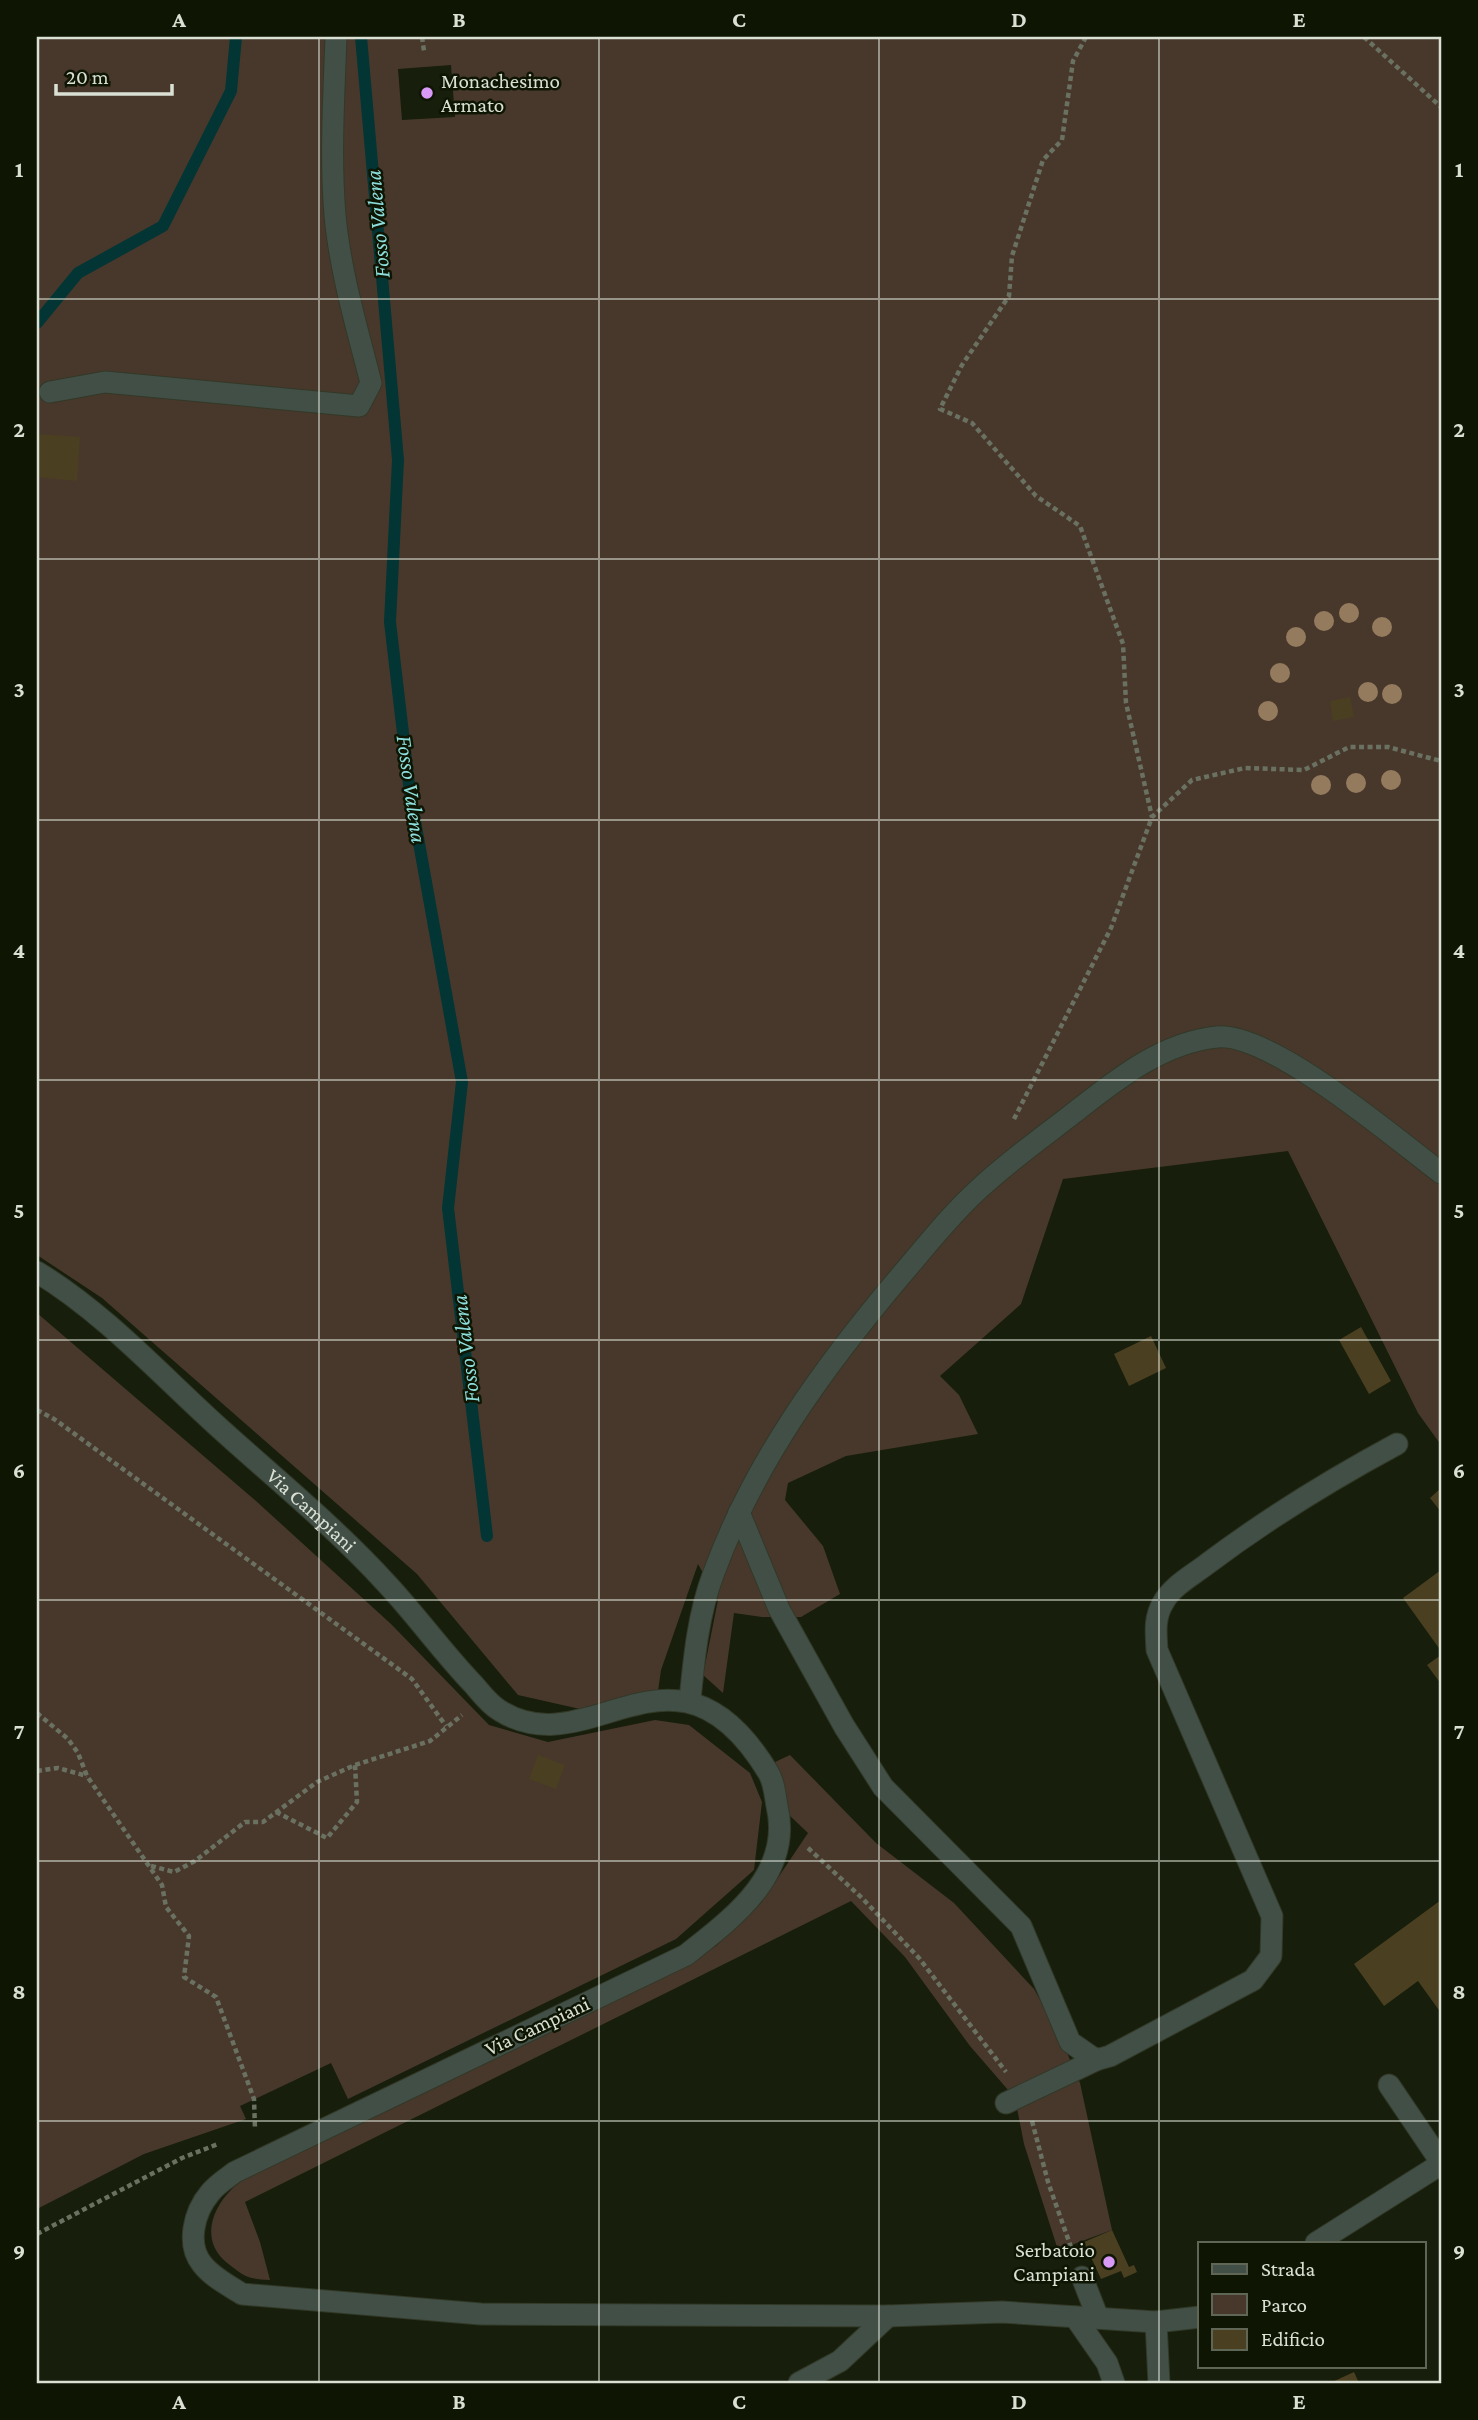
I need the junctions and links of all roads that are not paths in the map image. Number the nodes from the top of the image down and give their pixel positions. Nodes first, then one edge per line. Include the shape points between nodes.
1 (336, 37) edge
2 (50, 392) dead end
3 (1441, 1173) edge
4 (37, 1272) edge
5 (1397, 1444) dead end
6 (739, 1512) junction
7 (690, 1700) junction
8 (1096, 2060) junction
9 (1389, 2085) dead end
10 (1016, 2099) road end
11 (1441, 2163) edge
12 (1318, 2242) edge
13 (1082, 2277) road end
14 (888, 2316) junction
15 (1075, 2316) junction
16 (1198, 2317) edge
17 (1098, 2318) junction
18 (1156, 2322) junction
19 (799, 2383) edge
20 (1114, 2383) edge
21 (1159, 2383) edge

1 - 2 street via 335,215 371,383 359,405 105,382
3 - 6 street via 1296,1064 1256,1046 1219,1037 1177,1047 1128,1071 978,1189 822,1373
4 - 7 street, Via Campiani via 99,1318 385,1581 497,1710 536,1723 565,1721 653,1700
5 - 8 street via 1333,1478 1245,1536 1163,1602 1156,1623 1157,1650 1272,1916 1271,1956 1254,1980
6 - 7 street via 712,1578 694,1651
6 - 8 street via 779,1609 883,1787 1021,1926 1070,2042
7 - 14 street, Via Campiani via 716,1714 770,1775 781,1824 778,1851 766,1877 738,1913 686,1955 256,2160 210,2193 195,2219 193,2244 200,2262 242,2294 481,2314
8 - 10 street
9 - 11 street
11 - 12 street
13 - 17 street
14 - 15 street, Via Campiani via 1002,2312
14 - 19 street via 840,2361
15 - 17 street, Via Campiani
15 - 20 street via 1107,2363
16 - 18 street, Via Campiani
17 - 18 street, Via Campiani
18 - 21 street

